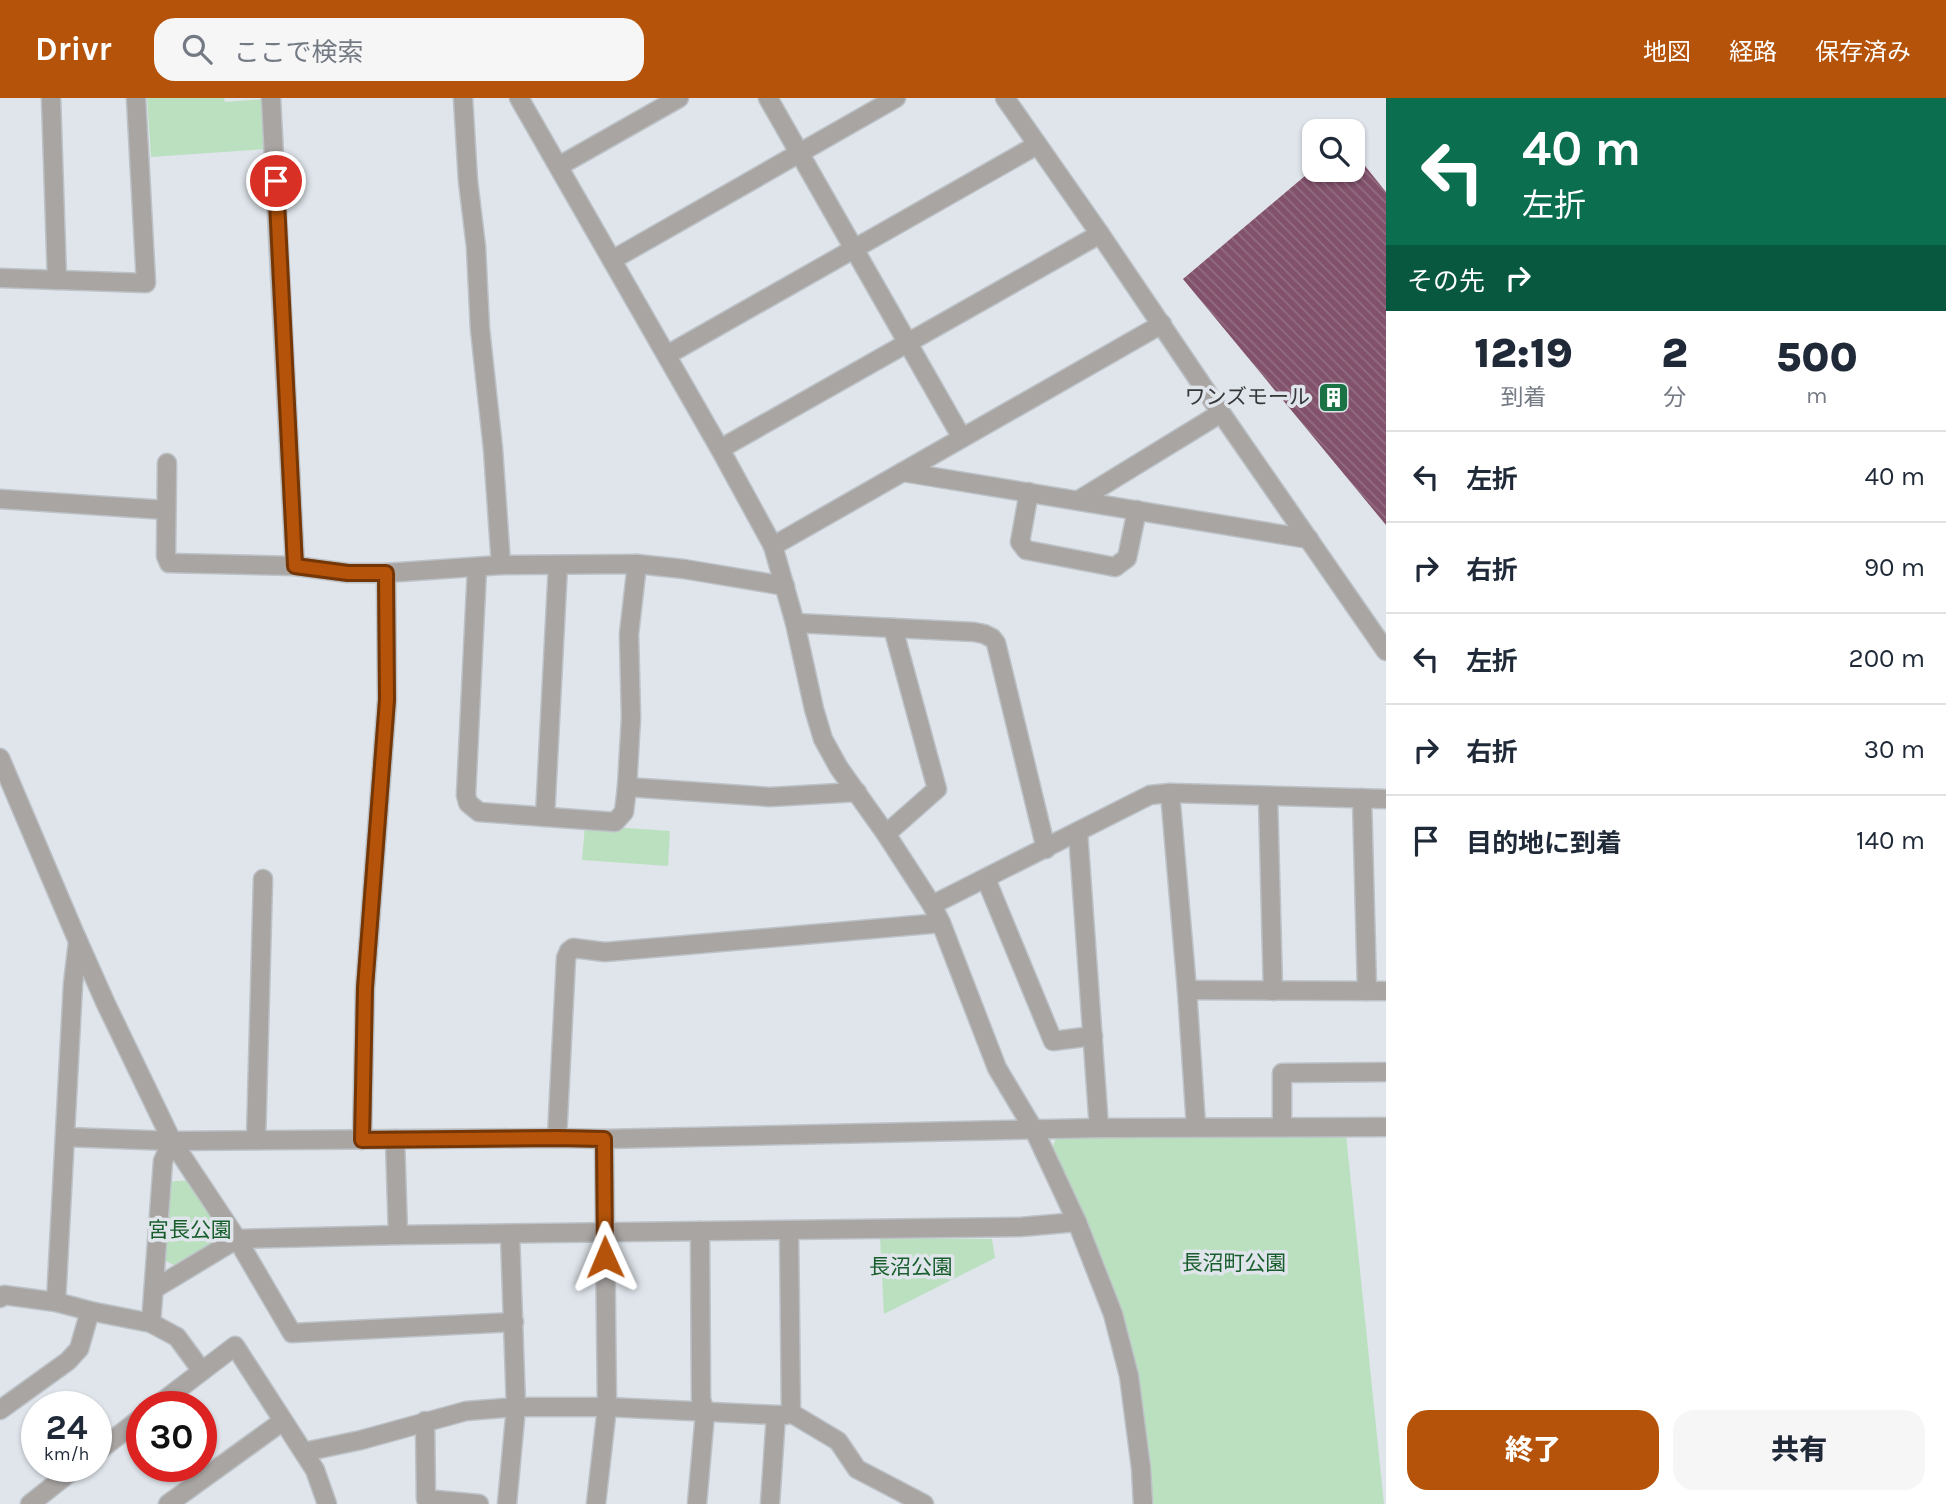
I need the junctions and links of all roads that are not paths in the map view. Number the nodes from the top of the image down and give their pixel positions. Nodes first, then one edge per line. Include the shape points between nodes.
1 (51, 98) edge
2 (136, 98) edge
3 (271, 98) edge
4 (463, 98) edge
5 (519, 98) edge
6 (679, 98) edge
7 (768, 98) edge
8 (896, 98) edge
9 (1005, 98) edge
10 (1037, 145) junction
11 (800, 154) junction
12 (559, 166) junction
13 (1100, 234) junction
14 (854, 249) junction
15 (612, 260) junction
16 (0, 278) edge
17 (57, 279) junction
18 (1162, 324) junction
19 (908, 343) junction
20 (667, 355) junction
21 (1221, 413) junction
22 (962, 438) junction
23 (720, 449) junction
24 (167, 463) dead end
25 (903, 472) junction
26 (1029, 492) junction
27 (0, 499) edge
28 (1079, 500) junction
29 (166, 510) junction
30 (1137, 510) junction
31 (1309, 539) junction
32 (773, 545) junction
33 (637, 564) junction
34 (501, 565) junction
35 (558, 565) junction
36 (295, 566) junction
37 (477, 568) junction
38 (386, 573) junction
39 (785, 586) junction
40 (795, 623) junction
41 (893, 628) junction
42 (1386, 651) edge
43 (0, 758) edge
44 (627, 787) junction
45 (857, 792) junction
46 (1170, 793) junction
47 (1268, 796) junction
48 (1362, 798) junction
49 (1386, 799) edge
50 (545, 817) junction
51 (1078, 832) junction
52 (886, 834) junction
53 (1046, 849) junction
54 (263, 879) dead end
55 (986, 879) junction
56 (932, 905) junction
57 (941, 923) junction
58 (78, 942) junction
59 (1187, 990) junction
60 (1273, 991) junction
61 (1367, 991) junction
62 (1386, 991) edge
63 (1093, 1036) junction
64 (1386, 1072) edge
65 (1196, 1126) junction
66 (1282, 1127) junction
67 (1386, 1127) edge
68 (1099, 1128) junction
69 (1034, 1130) junction
70 (65, 1137) junction
71 (557, 1138) junction
72 (395, 1139) junction
73 (604, 1139) junction
74 (256, 1140) junction
75 (362, 1140) junction
76 (172, 1141) junction
77 (1077, 1222) junction
78 (700, 1231) junction
79 (789, 1231) junction
80 (604, 1232) junction
81 (510, 1234) junction
82 (398, 1235) junction
83 (237, 1239) junction
84 (154, 1289) junction
85 (0, 1298) edge
86 (56, 1302) junction
87 (90, 1311) junction
88 (514, 1321) junction
89 (151, 1323) junction
90 (202, 1371) junction
91 (176, 1391) edge
92 (516, 1407) junction
93 (607, 1407) junction
94 (0, 1410) edge
95 (705, 1413) junction
96 (784, 1414) junction
97 (284, 1421) junction
98 (425, 1422) junction
99 (126, 1430) edge
100 (112, 1440) edge
101 (304, 1452) junction
102 (58, 1482) edge
103 (325, 1503) edge
104 (30, 1504) edge
105 (168, 1504) edge
106 (480, 1504) edge
107 (508, 1504) edge
108 (596, 1504) edge
109 (697, 1504) edge
110 (770, 1504) edge
111 (924, 1504) edge
112 (1143, 1504) edge

1 - 17 street
2 - 17 street via 146,283
3 - 36 street
4 - 34 street
5 - 12 street
6 - 12 street
7 - 11 street
8 - 11 street
9 - 10 street
10 - 13 street
10 - 14 street
11 - 14 street
11 - 15 street
12 - 15 street
13 - 18 street
13 - 19 street
14 - 19 street
14 - 20 street
15 - 20 street
16 - 17 street
18 - 21 street
18 - 22 street
19 - 22 street
19 - 23 street
20 - 23 street
21 - 28 street
21 - 31 street
22 - 25 street
23 - 32 street
24 - 29 street
25 - 26 street
25 - 32 street
26 - 28 street
26 - 30 street via 1020,542 1026,550 1115,567 1127,558
27 - 29 street
28 - 30 street
29 - 36 street via 169,563
30 - 31 street
31 - 42 street
32 - 39 street
33 - 35 street
33 - 39 street
33 - 44 street via 629,634
34 - 35 street
34 - 37 street
35 - 50 street
36 - 38 street
37 - 38 street
37 - 50 street via 468,803 479,812
38 - 75 street via 387,700 365,988
39 - 40 street
40 - 41 street
40 - 45 street via 823,739
41 - 52 street via 937,789
41 - 53 street via 974,632 996,643
43 - 58 street
44 - 45 street via 770,797
44 - 50 street via 624,812 615,822
45 - 52 street
46 - 47 street
46 - 51 street via 1150,795
46 - 59 street
47 - 48 street
47 - 60 street
48 - 49 street
48 - 61 street
51 - 53 street
51 - 63 street
52 - 56 street
53 - 55 street
54 - 74 street
55 - 56 street
55 - 63 street via 1053,1041
56 - 57 street
57 - 69 street via 997,1068
57 - 71 street via 605,952 573,948 566,958
58 - 70 street
58 - 76 street
59 - 60 street
59 - 65 street
60 - 61 street
61 - 62 street
63 - 68 street
64 - 66 street via 1282,1073
65 - 66 street
65 - 68 street
66 - 67 street
68 - 69 street
69 - 73 street
69 - 77 street
70 - 76 street
70 - 86 street
71 - 72 street
71 - 73 street
72 - 75 street
72 - 82 street
73 - 80 street
74 - 75 street
74 - 76 street
76 - 83 street
76 - 84 street via 163,1161
77 - 79 street
77 - 112 street via 1113,1314 1129,1376
78 - 79 street
78 - 80 street
78 - 95 street via 701,1399
79 - 96 street
80 - 81 street
80 - 93 street
81 - 82 street
81 - 88 street
82 - 83 street
83 - 84 street
83 - 88 street via 292,1333
84 - 89 street
85 - 86 street
86 - 87 street
87 - 89 street
87 - 94 street via 79,1349
88 - 92 street
89 - 90 street via 177,1338
90 - 91 street
90 - 97 street via 235,1346
92 - 93 street
92 - 98 street via 466,1411
92 - 107 street
93 - 95 street
93 - 108 street
95 - 96 street
95 - 109 street
96 - 110 street
96 - 111 street via 838,1441 857,1469
97 - 101 street
97 - 105 street
98 - 101 street
98 - 106 street via 426,1499
99 - 100 street
101 - 103 street via 316,1470
102 - 104 street

